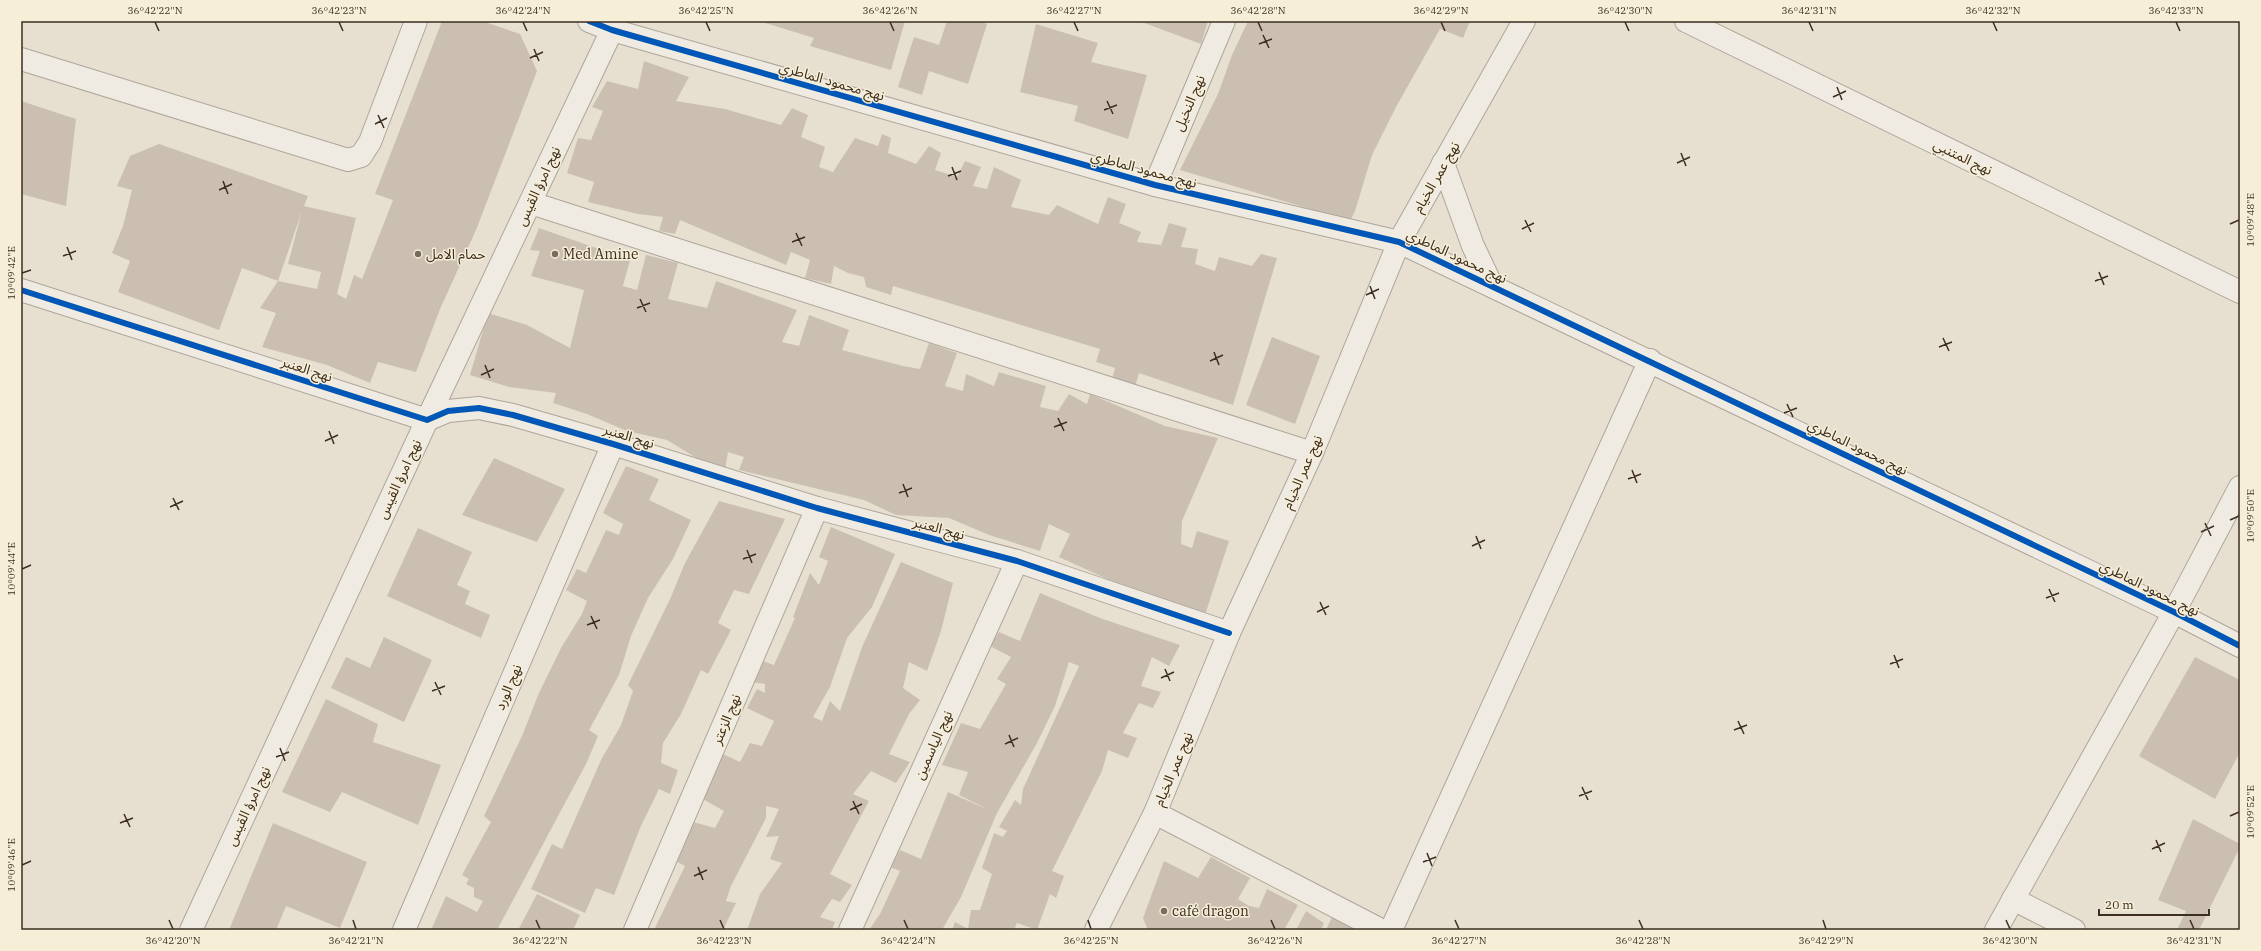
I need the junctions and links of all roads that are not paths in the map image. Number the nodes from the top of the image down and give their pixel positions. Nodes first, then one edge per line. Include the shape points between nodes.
1 (416, 21) edge
2 (589, 21) edge
3 (1224, 21) edge
4 (1524, 21) edge
5 (1686, 21) edge
6 (612, 30) junction
7 (21, 59) edge
8 (1443, 163) junction
9 (1155, 185) junction
10 (531, 203) junction
11 (1399, 242) junction
12 (1492, 286) junction
13 (21, 290) edge
14 (2240, 292) edge
15 (1650, 360) junction
16 (427, 420) junction
17 (613, 444) junction
18 (1312, 453) junction
19 (2240, 487) edge
20 (817, 508) junction
21 (1017, 561) junction
22 (2174, 612) junction
23 (1229, 633) junction
24 (2240, 646) edge
25 (1154, 813) junction
26 (2012, 899) junction
27 (191, 930) edge
28 (404, 930) edge
29 (635, 930) edge
30 (850, 930) edge
31 (1096, 930) edge
32 (1381, 930) edge
33 (1391, 930) edge
34 (1996, 930) edge
35 (2074, 930) edge

1 - 7 street via 370,142 361,156 348,160
2 - 6 street, نهج محمود الماطري
3 - 9 street, نهج النخيل
4 - 8 street, نهج عمر الخيام
5 - 14 street, نهج المتنبي
6 - 9 street, نهج محمود الماطري
6 - 10 street, نهج امرؤ القيس
8 - 11 street, نهج عمر الخيام
8 - 12 street via 1473,246
9 - 11 street, نهج محمود الماطري
10 - 16 street, نهج امرؤ القيس
10 - 18 street
11 - 12 street, نهج محمود الماطري
11 - 18 street, نهج عمر الخيام
12 - 15 street, نهج محمود الماطري
13 - 16 street, نهج العنبر
15 - 22 street, نهج محمود الماطري
15 - 33 street
16 - 17 street, نهج العنبر via 448,411 479,408 513,415
16 - 27 street, نهج امرؤ القيس
17 - 20 street, نهج العنبر
17 - 28 street, نهج الورد
18 - 23 street, نهج عمر الخيام
19 - 22 street
20 - 21 street, نهج العنبر
20 - 29 street, نهج الزعتر
21 - 23 street, نهج العنبر
21 - 30 street, نهج الياسمين
22 - 24 street, نهج محمود الماطري
22 - 26 street
23 - 25 street, نهج عمر الخيام
25 - 31 street, نهج عمر الخيام
25 - 32 street
26 - 34 street
26 - 35 street

